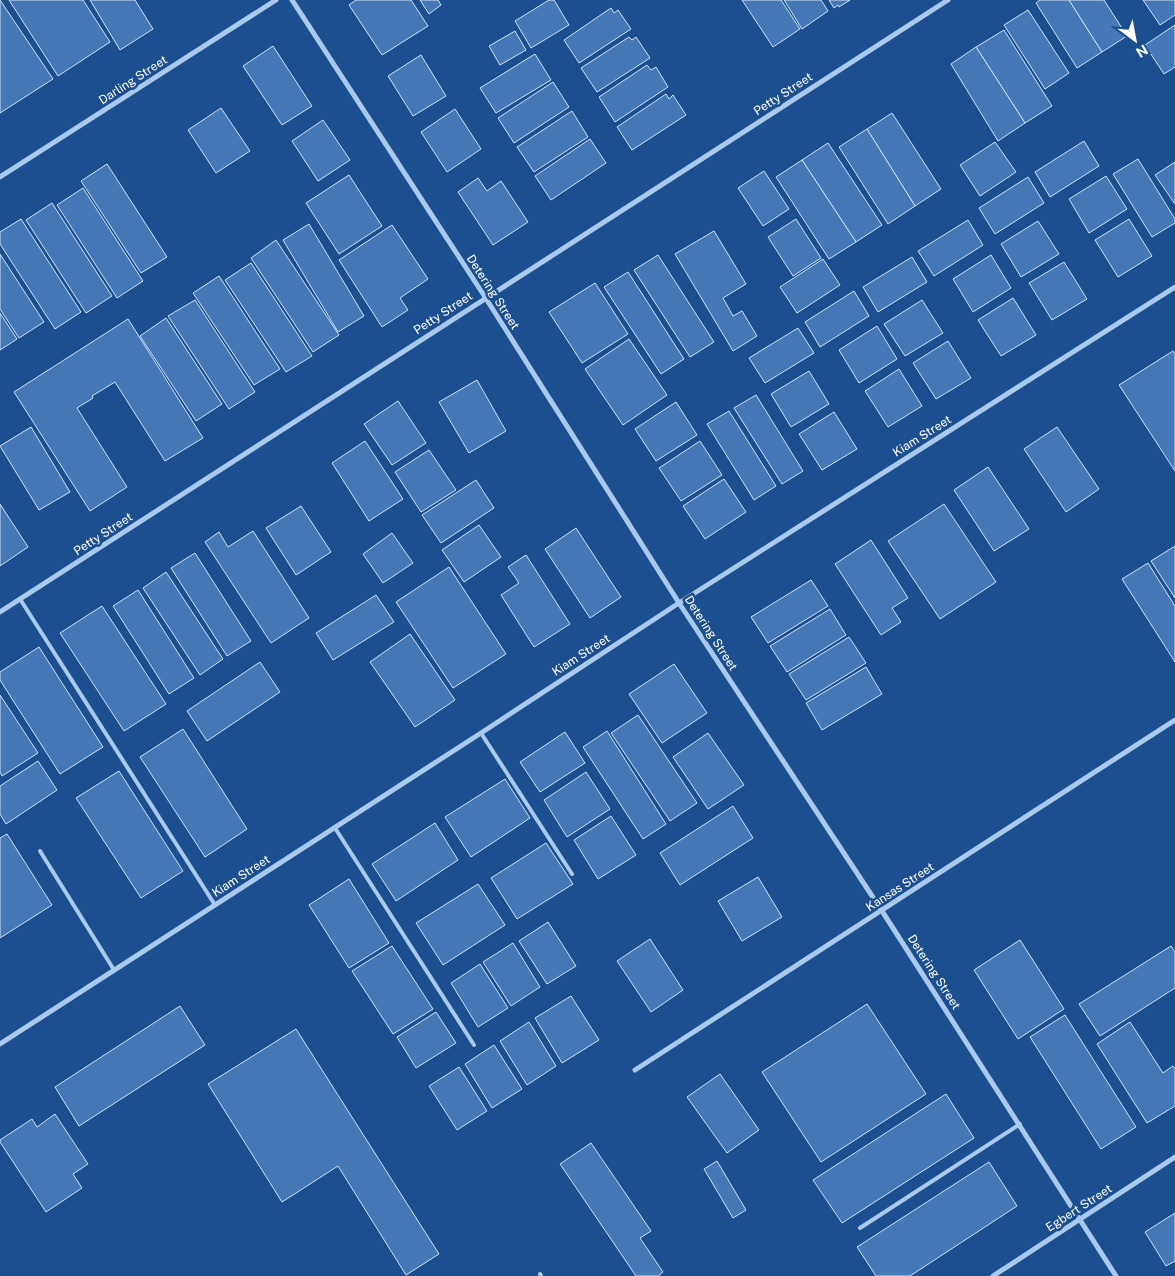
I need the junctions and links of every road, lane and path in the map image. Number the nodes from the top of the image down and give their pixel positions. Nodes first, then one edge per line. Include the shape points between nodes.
1 (276, 0) edge
2 (292, 0) edge
3 (948, 0) edge
4 (0, 177) edge
5 (1175, 287) edge
6 (485, 297) junction
7 (20, 599) junction
8 (679, 602) junction
9 (0, 612) edge
10 (1175, 720) edge
11 (481, 733) junction
12 (334, 828) junction
13 (40, 851) dead end
14 (572, 874) dead end
15 (215, 905) junction
16 (882, 911) junction
17 (114, 970) junction
18 (0, 1044) edge
19 (474, 1045) dead end
20 (635, 1070) dead end
21 (1020, 1124) junction
22 (1175, 1157) edge
23 (1080, 1220) junction
24 (860, 1228) dead end
25 (993, 1276) edge
26 (1116, 1276) edge

1 - 4 street, Darling Street
2 - 6 street, Detering Street
3 - 6 street, Petty Street
5 - 8 street, Kiam Street
6 - 7 street, Petty Street
6 - 8 street, Detering Street
7 - 9 street, Petty Street
7 - 15 lane
8 - 11 street, Kiam Street
8 - 16 street, Detering Street
10 - 16 street, Kansas Street
11 - 12 street, Kiam Street
11 - 14 lane
12 - 15 street, Kiam Street
12 - 19 lane
13 - 17 lane
15 - 17 street, Kiam Street
16 - 20 street, Kansas Street
16 - 21 street, Detering Street
17 - 18 street, Kiam Street
21 - 23 street, Detering Street
21 - 24 lane
22 - 23 street, Egbert Street
23 - 25 street, Egbert Street
23 - 26 street, Detering Street

